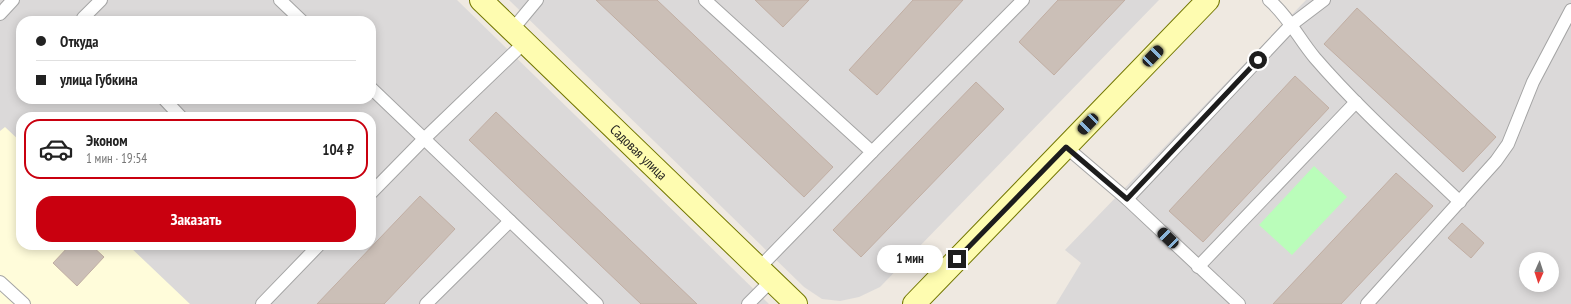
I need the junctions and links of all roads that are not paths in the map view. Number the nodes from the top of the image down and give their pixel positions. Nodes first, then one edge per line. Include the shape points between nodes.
1 (13, 0) edge
2 (101, 0) edge
3 (280, 0) edge
4 (481, 0) edge
5 (537, 0) edge
6 (705, 0) edge
7 (1023, 0) edge
8 (1208, 0) edge
9 (1269, 0) edge
10 (1324, 0) edge
11 (1571, 10) edge
12 (0, 14) edge
13 (85, 16) edge
14 (297, 16) edge
15 (1291, 25) junction
16 (518, 36) junction
17 (376, 93) edge
18 (1356, 102) junction
19 (169, 104) edge
20 (176, 112) edge
21 (424, 139) junction
22 (1066, 147) junction
23 (872, 152) junction
24 (376, 188) edge
25 (1127, 199) junction
26 (1460, 202) junction
27 (510, 220) junction
28 (311, 250) edge
29 (1198, 267) junction
30 (766, 274) junction
31 (0, 282) edge
32 (24, 304) edge
33 (262, 304) edge
34 (426, 304) edge
35 (598, 304) edge
36 (748, 304) edge
37 (796, 304) edge
38 (914, 304) edge
39 (1239, 304) edge
40 (1367, 304) edge

1 - 12 lane
2 - 13 lane
3 - 14 lane
4 - 16 main road, Садовая улица
5 - 16 lane
6 - 23 lane
7 - 23 lane
8 - 22 main road
9 - 15 lane
10 - 15 lane
11 - 26 lane via 1533,82 1508,144
15 - 18 lane via 1314,57
15 - 25 lane
16 - 21 lane
16 - 30 main road, Садовая улица
17 - 21 lane
18 - 26 lane
18 - 29 lane
19 - 20 lane
21 - 24 lane
21 - 27 lane
22 - 25 lane
22 - 38 main road
23 - 30 lane
25 - 29 lane
26 - 40 lane
27 - 34 lane
27 - 35 lane
28 - 33 lane
29 - 39 lane
30 - 36 lane
30 - 37 main road, Садовая улица
31 - 32 lane

